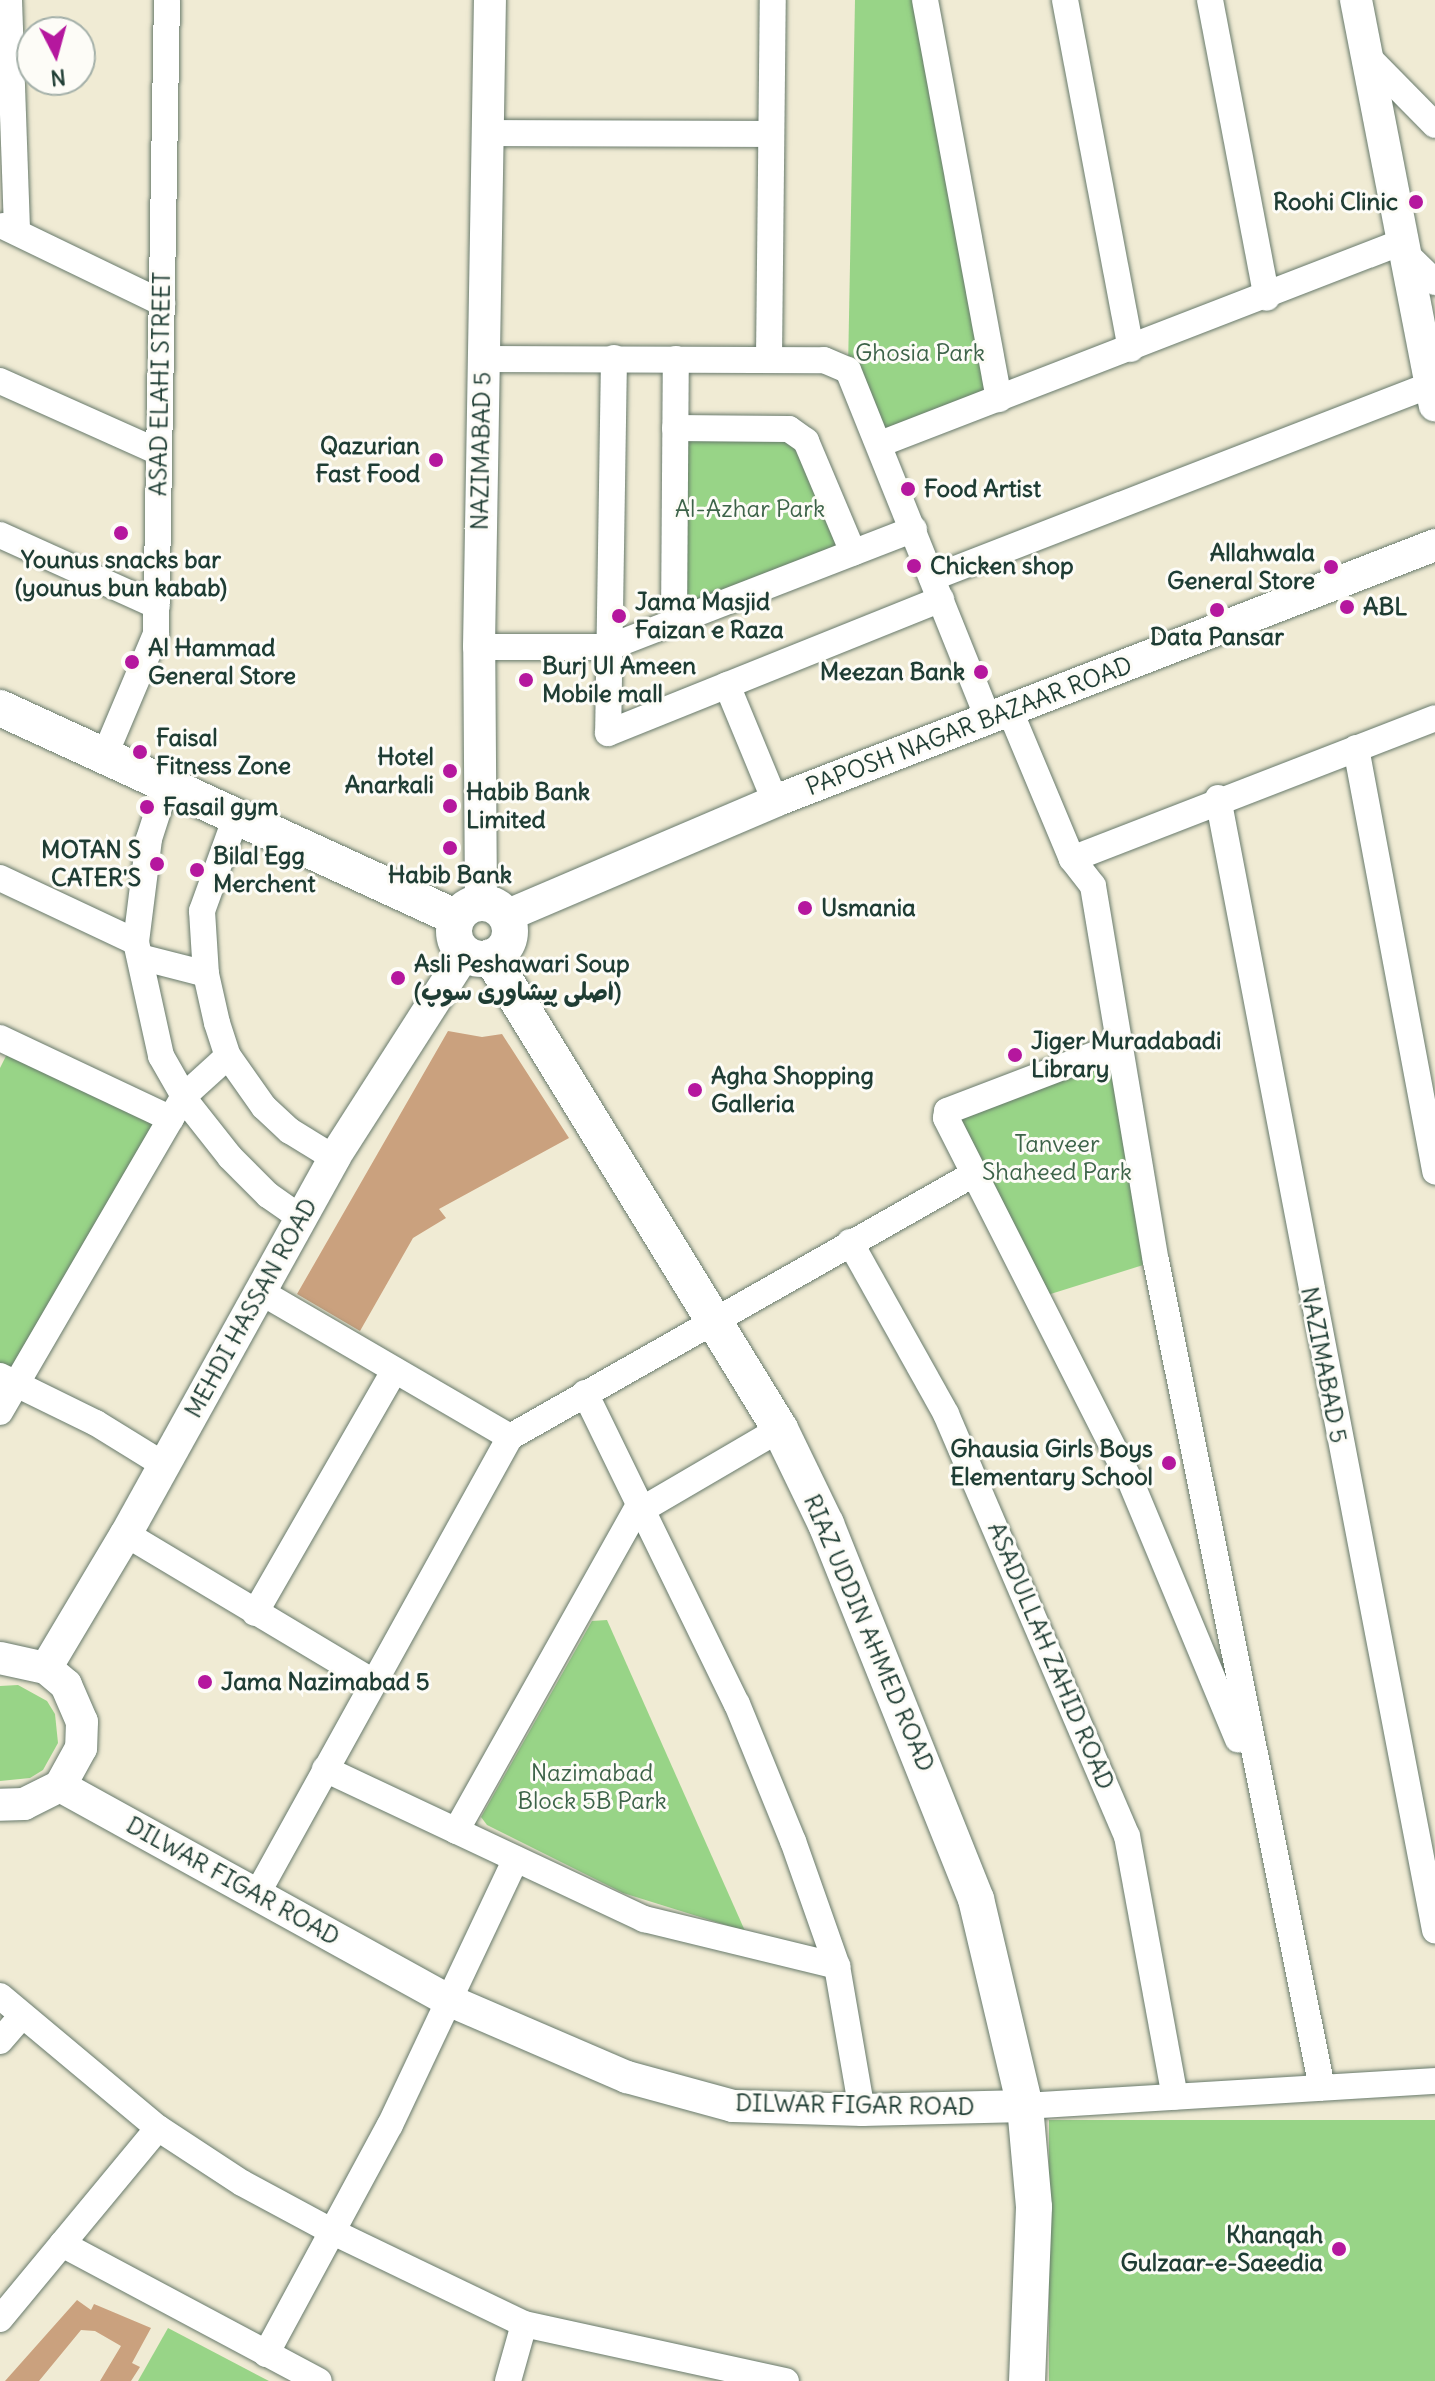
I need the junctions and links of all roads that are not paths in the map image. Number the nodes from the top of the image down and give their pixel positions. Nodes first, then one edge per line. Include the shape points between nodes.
1 (9, 0) edge
2 (167, 0) edge
3 (490, 0) edge
4 (773, 0) edge
5 (925, 0) edge
6 (1065, 0) edge
7 (1210, 0) edge
8 (1356, 0) edge
9 (1366, 55) junction
10 (1435, 125) edge
11 (487, 133) junction
12 (771, 134) junction
13 (9, 228) edge
14 (1403, 247) junction
15 (1435, 282) edge
16 (1267, 298) junction
17 (162, 303) junction
18 (1131, 349) junction
19 (614, 358) junction
20 (482, 359) junction
21 (676, 359) junction
22 (769, 359) junction
23 (0, 381) edge
24 (1433, 395) edge
25 (999, 399) junction
26 (675, 428) junction
27 (880, 444) junction
28 (159, 452) junction
29 (914, 529) junction
30 (0, 535) edge
31 (1435, 545) edge
32 (853, 552) junction
33 (936, 588) junction
34 (157, 606) junction
35 (674, 621) junction
36 (479, 647) junction
37 (610, 647) junction
38 (727, 685) junction
39 (0, 708) edge
40 (999, 715) junction
41 (1435, 718) edge
42 (1356, 748) junction
43 (104, 757) junction
44 (166, 786) junction
45 (1218, 798) junction
46 (775, 801) junction
47 (236, 817) junction
48 (1072, 859) junction
49 (0, 878) edge
50 (482, 912) junction
51 (138, 950) junction
52 (478, 955) junction
53 (206, 974) junction
54 (0, 1038) edge
55 (1120, 1045) junction
56 (228, 1056) junction
57 (177, 1107) junction
58 (334, 1158) junction
59 (1435, 1172) edge
60 (972, 1175) junction
61 (300, 1217) junction
62 (850, 1242) junction
63 (261, 1292) junction
64 (711, 1318) junction
65 (395, 1370) junction
66 (10, 1381) edge
67 (585, 1393) junction
68 (0, 1412) edge
69 (780, 1429) junction
70 (510, 1437) junction
71 (164, 1465) junction
72 (641, 1506) junction
73 (126, 1534) junction
74 (255, 1613) junction
75 (0, 1658) edge
76 (46, 1668) junction
77 (372, 1681) junction
78 (325, 1769) junction
79 (60, 1786) junction
80 (1258, 1787) junction
81 (0, 1805) edge
82 (456, 1831) junction
83 (516, 1859) junction
84 (257, 1894) junction
85 (1435, 1930) edge
86 (837, 1966) junction
87 (0, 1996) edge
88 (448, 2000) junction
89 (22, 2016) junction
90 (0, 2041) edge
91 (1435, 2081) edge
92 (1322, 2088) junction
93 (1175, 2097) junction
94 (1025, 2106) junction
95 (862, 2110) junction
96 (158, 2128) junction
97 (331, 2231) junction
98 (62, 2244) junction
99 (0, 2319) edge
100 (524, 2324) junction
101 (266, 2354) junction
102 (673, 2370) edge
103 (319, 2381) edge
104 (508, 2381) edge
105 (786, 2381) edge
106 (1027, 2381) edge

1 - 13 street
2 - 17 street, ASAD ELAHI STREET
3 - 11 street, NAZIMABAD 5
4 - 12 street
5 - 25 street
6 - 18 street
7 - 16 street
8 - 9 street
9 - 10 street
9 - 14 street
11 - 12 street
11 - 20 street, NAZIMABAD 5
12 - 22 street
13 - 17 street
14 - 15 street
14 - 16 street
14 - 24 street
16 - 18 street
17 - 28 street, ASAD ELAHI STREET
18 - 25 street
19 - 20 street
19 - 21 street
19 - 37 street
20 - 36 street, NAZIMABAD 5
21 - 22 street
21 - 26 street
22 - 27 street via 824,360 848,370
23 - 28 street
24 - 33 street
25 - 27 street
26 - 32 street via 789,429 806,441
26 - 35 street
27 - 29 street
28 - 34 street, ASAD ELAHI STREET
29 - 32 street
29 - 33 street
30 - 34 street
31 - 40 street, PAPOSH NAGAR BAZAAR ROAD
32 - 35 street
33 - 38 street
33 - 40 street
34 - 43 street, ASAD ELAHI STREET via 156,634
35 - 37 street
36 - 37 street
36 - 50 street, NAZIMABAD 5
37 - 38 street via 608,733
38 - 46 street
39 - 43 main road
40 - 46 street, PAPOSH NAGAR BAZAAR ROAD
40 - 48 street
41 - 42 street
42 - 45 street
42 - 59 street
43 - 44 main road
44 - 47 main road
44 - 51 street via 149,839
45 - 48 street
45 - 85 street, NAZIMABAD 5
46 - 50 street, PAPOSH NAGAR BAZAAR ROAD
47 - 50 main road
47 - 53 street via 202,911
48 - 55 street via 1093,886
49 - 51 street
50 - 52 main road, RIAZ UDDIN AHMED ROAD via 454,936
50 - 52 main road via 509,940
51 - 53 street
51 - 57 street
52 - 58 street, MEHDI HASSAN ROAD
52 - 64 main road, RIAZ UDDIN AHMED ROAD
53 - 56 street
54 - 57 street
55 - 60 street via 947,1111
55 - 80 street via 1156,1261
56 - 57 street
56 - 58 street via 264,1107 290,1131
57 - 61 street
57 - 66 street
58 - 61 street, MEHDI HASSAN ROAD
60 - 62 street
60 - 80 street via 1041,1297 1130,1480
61 - 63 street, MEHDI HASSAN ROAD
62 - 64 street
62 - 93 street, ASADULLAH ZAHID ROAD via 946,1414 1127,1836
63 - 65 street
63 - 71 street, MEHDI HASSAN ROAD
64 - 67 street
64 - 69 main road, RIAZ UDDIN AHMED ROAD
65 - 70 street
65 - 74 street
66 - 68 street
66 - 71 street via 96,1423
67 - 70 street
67 - 72 street
69 - 72 street
69 - 94 main road, RIAZ UDDIN AHMED ROAD via 826,1524 976,1899
70 - 77 street
71 - 73 street, MEHDI HASSAN ROAD
72 - 82 street
72 - 86 street via 737,1704
73 - 74 street
73 - 76 street, MEHDI HASSAN ROAD
74 - 77 street
75 - 76 street
76 - 79 street via 66,1685 82,1722 81,1748
77 - 78 street
78 - 82 street
78 - 84 street
79 - 81 street via 24,1804
79 - 84 street, DILWAR FIGAR ROAD
80 - 92 street
82 - 83 street
83 - 86 street via 644,1919
83 - 88 street
84 - 88 street, DILWAR FIGAR ROAD
86 - 95 street
87 - 89 street
88 - 95 street, DILWAR FIGAR ROAD via 627,2077 733,2106
88 - 97 street via 390,2125
89 - 90 street
89 - 96 street
91 - 92 street, DILWAR FIGAR ROAD
92 - 93 street, DILWAR FIGAR ROAD
93 - 94 street, DILWAR FIGAR ROAD
94 - 95 street, DILWAR FIGAR ROAD
94 - 106 main road, RIAZ UDDIN AHMED ROAD via 1034,2207
96 - 97 street via 242,2183
96 - 98 street
97 - 100 street
97 - 101 street
98 - 99 street
98 - 101 street
100 - 102 street
100 - 104 street
101 - 103 street
102 - 105 street

